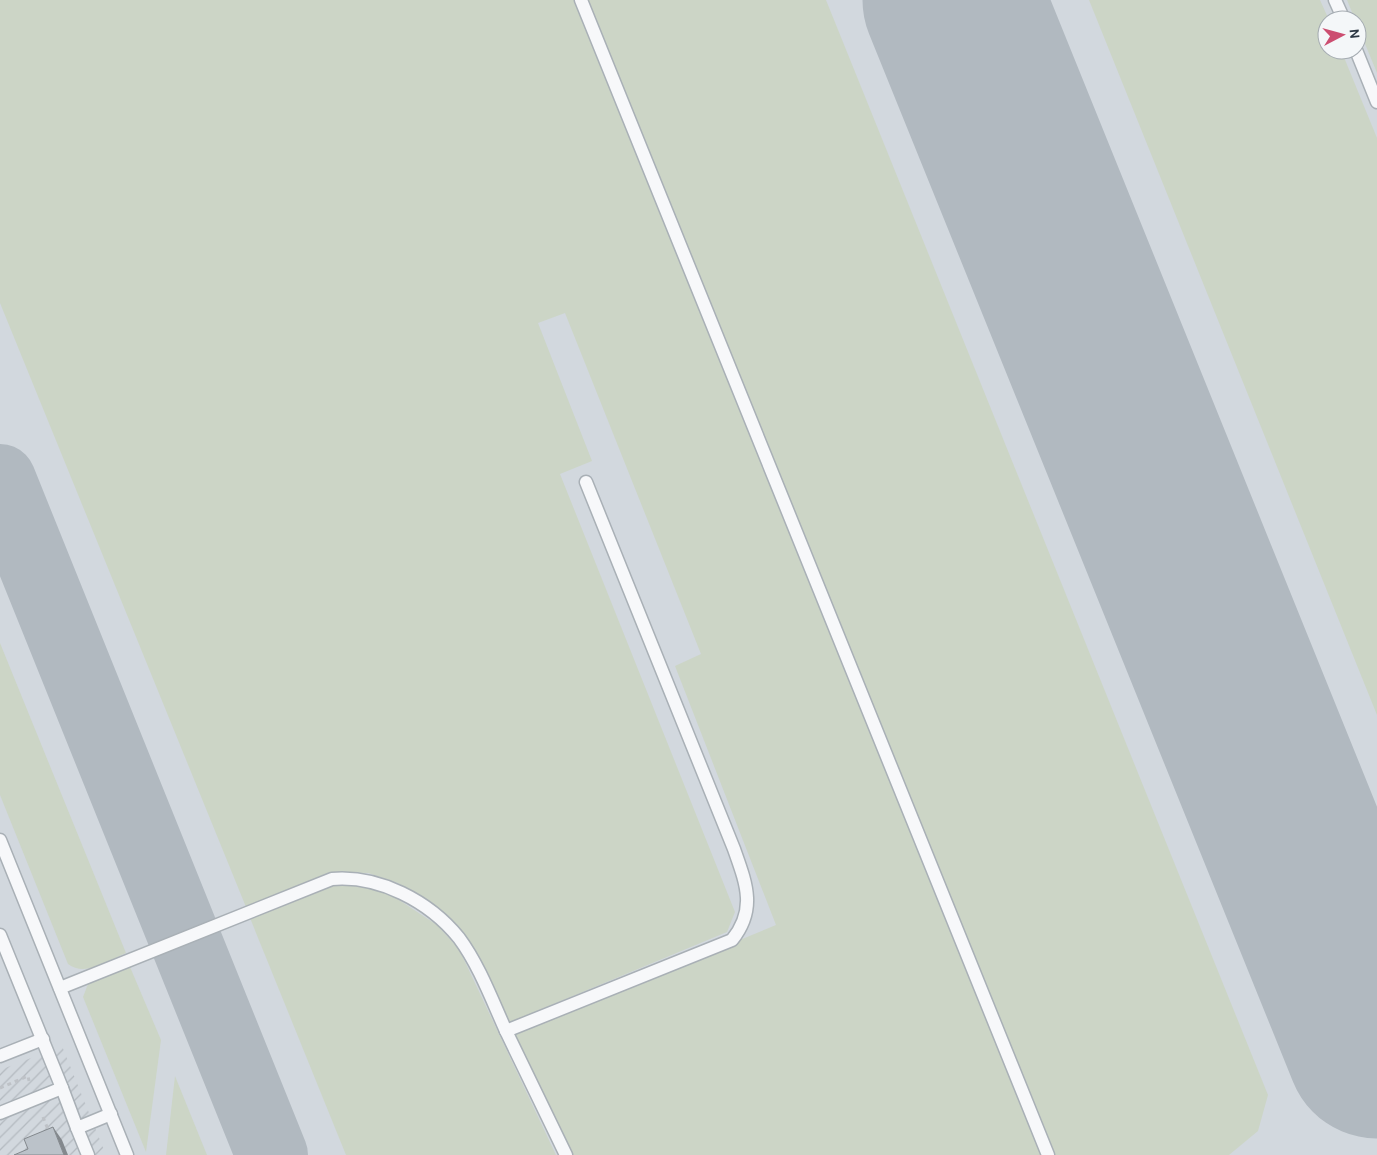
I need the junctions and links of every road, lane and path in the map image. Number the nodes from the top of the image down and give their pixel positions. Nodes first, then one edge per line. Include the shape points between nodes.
1 (581, 0) edge
2 (1360, 60) edge
3 (1377, 102) edge
4 (586, 482) dead end
5 (0, 840) edge
6 (0, 935) edge
7 (60, 988) junction
8 (506, 1030) junction
9 (43, 1039) junction
10 (0, 1056) edge
11 (62, 1088) junction
12 (0, 1113) edge
13 (111, 1114) junction
14 (77, 1128) junction
15 (88, 1155) edge
16 (127, 1155) edge
17 (566, 1155) edge
18 (1048, 1155) edge

1 - 18 lane
2 - 3 lane
4 - 8 lane via 734,849 748,913 732,940
5 - 7 lane
6 - 9 lane
7 - 8 lane via 332,879 363,879 411,899 445,923 466,951
7 - 13 lane
8 - 17 lane
9 - 10 lane
9 - 11 lane
11 - 12 lane
11 - 14 lane
13 - 14 lane
13 - 16 lane
14 - 15 lane

